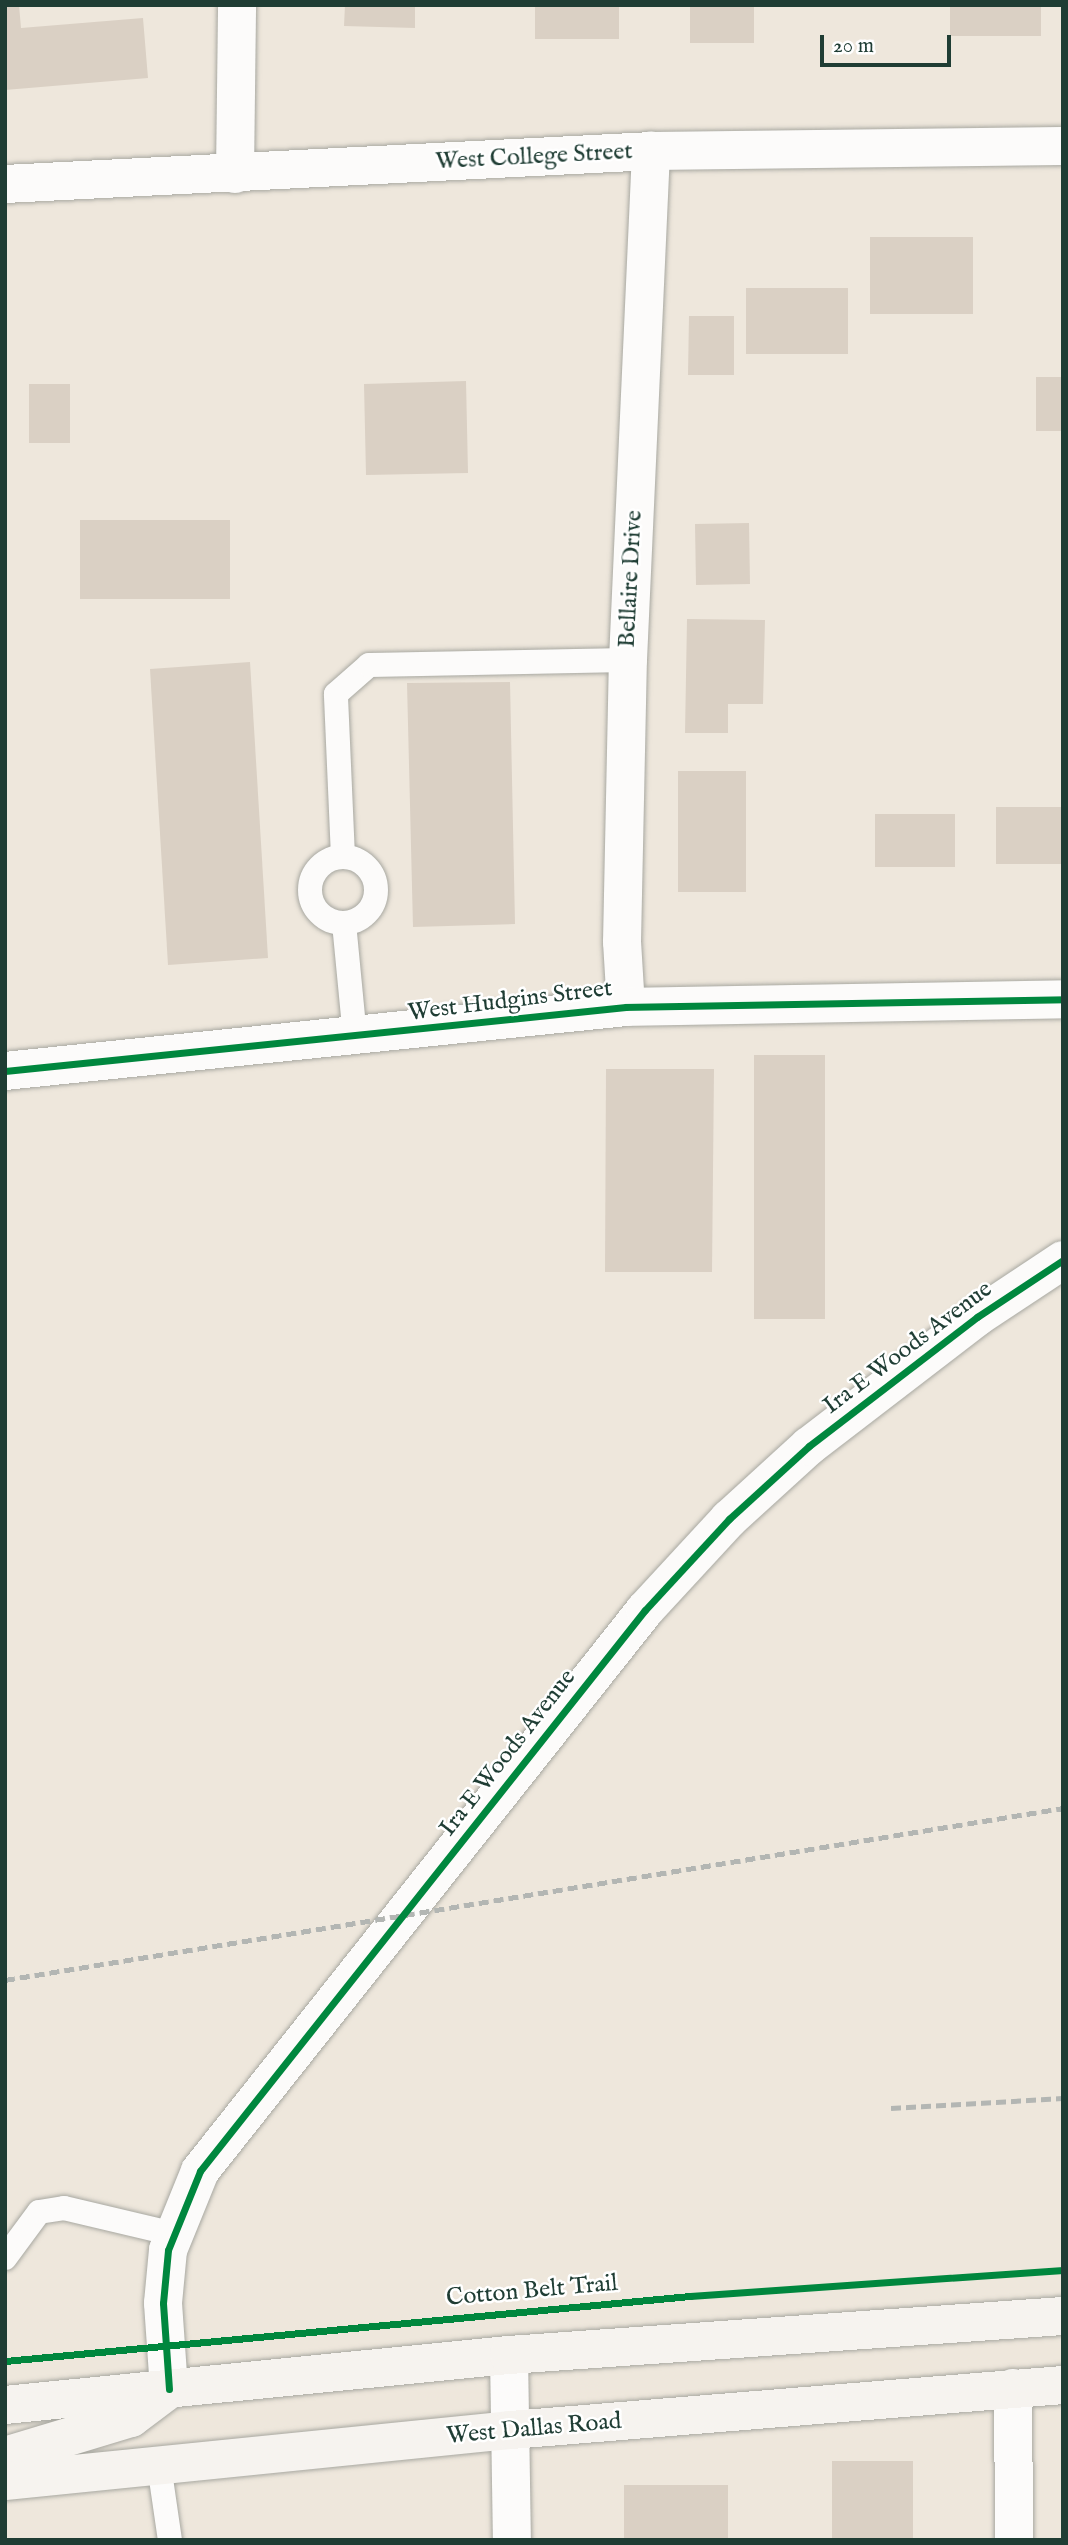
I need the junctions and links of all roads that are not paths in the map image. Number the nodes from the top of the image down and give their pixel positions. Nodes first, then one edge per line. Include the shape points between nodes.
1 (237, 5) edge
2 (1063, 146) edge
3 (652, 151) junction
4 (235, 174) junction
5 (5, 184) edge
6 (628, 660) junction
7 (343, 857) junction
8 (344, 923) junction
9 (1063, 999) edge
10 (626, 1007) junction
11 (355, 1037) junction
12 (5, 1071) edge
13 (1063, 1259) edge
14 (174, 2234) junction
15 (5, 2258) edge
16 (1063, 2316) edge
17 (509, 2356) junction
18 (1063, 2385) edge
19 (1013, 2388) junction
20 (169, 2389) junction
21 (5, 2405) edge
22 (511, 2430) junction
23 (5, 2456) edge
24 (159, 2466) junction
25 (5, 2481) edge
26 (170, 2540) edge
27 (512, 2540) edge
28 (1014, 2540) edge

1 - 4 street
2 - 3 street, West College Street
3 - 4 street, West College Street
3 - 6 street, Bellaire Drive
4 - 5 street, West College Street
6 - 7 lane via 369,665 358,672 336,694
6 - 10 street, Bellaire Drive via 622,942
7 - 8 lane via 320,867 310,890 320,914
7 - 8 lane via 367,866 377,890 368,913
8 - 11 lane
9 - 10 street, West Hudgins Street
10 - 11 street, West Hudgins Street
11 - 12 street, West Hudgins Street
13 - 14 street, Ira E Woods Avenue via 977,1317 810,1446 729,1519 645,1610 200,2171
14 - 15 lane via 96,2214 51,2210 39,2212
14 - 20 street, Ira E Woods Avenue via 163,2303
16 - 17 main road
17 - 20 main road
17 - 22 street
18 - 19 main road, West Dallas Road
19 - 22 main road, West Dallas Road
19 - 28 street
20 - 21 main road
20 - 23 main road via 131,2418
22 - 24 main road, West Dallas Road
22 - 27 street
24 - 25 main road, West Dallas Road
24 - 26 lane

